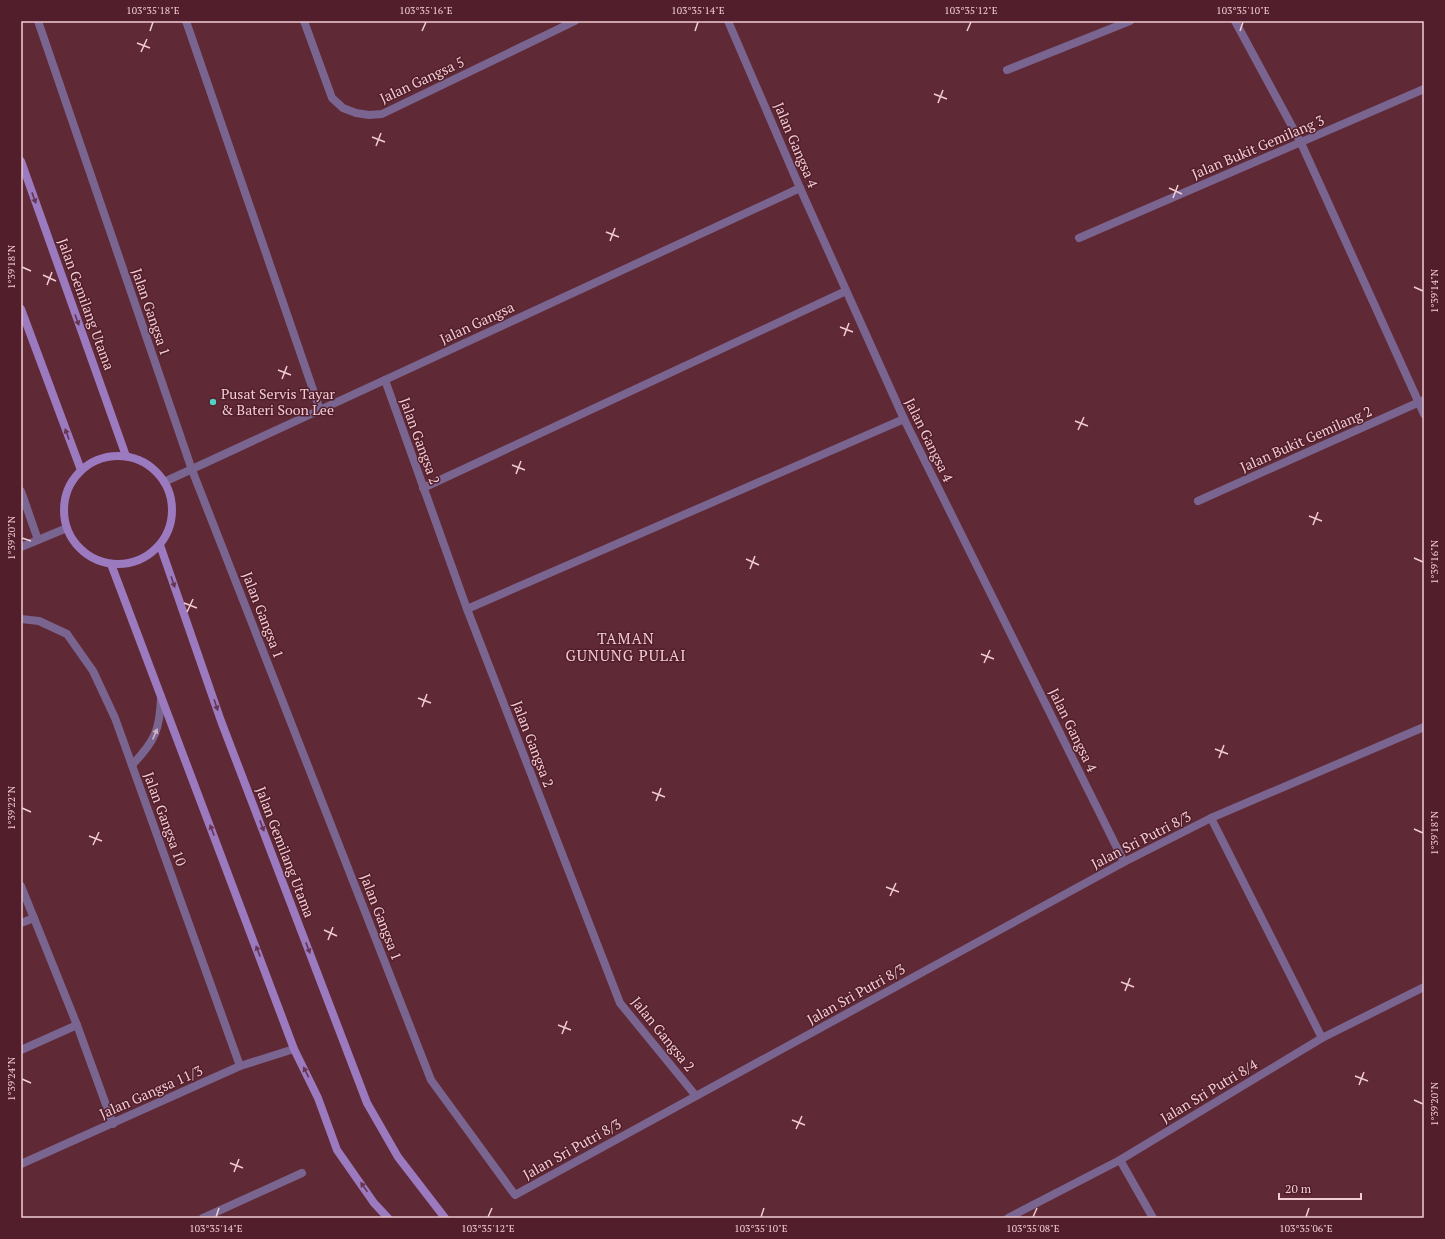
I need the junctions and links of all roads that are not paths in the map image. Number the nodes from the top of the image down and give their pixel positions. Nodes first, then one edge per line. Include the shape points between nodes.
1 (38, 21) edge
2 (186, 21) edge
3 (304, 21) edge
4 (575, 21) edge
5 (728, 21) edge
6 (1130, 21) edge
7 (1235, 21) edge
8 (1007, 70) dead end
9 (1424, 89) edge
10 (1301, 143) junction
11 (21, 161) edge
12 (800, 188) junction
13 (1079, 238) dead end
14 (846, 291) junction
15 (21, 309) edge
16 (384, 380) junction
17 (1421, 401) edge
18 (320, 410) junction
19 (1424, 414) edge
20 (904, 419) junction
21 (126, 456) junction
22 (81, 470) junction
23 (192, 470) junction
24 (164, 482) junction
25 (423, 488) junction
26 (21, 491) edge
27 (1198, 501) dead end
28 (67, 528) junction
29 (38, 540) junction
30 (160, 545) junction
31 (21, 547) edge
32 (112, 564) junction
33 (467, 609) junction
34 (21, 619) edge
35 (161, 695) junction
36 (1424, 727) edge
37 (132, 765) junction
38 (1211, 818) junction
39 (1124, 862) junction
40 (21, 886) edge
41 (34, 918) junction
42 (21, 924) edge
43 (1424, 987) edge
44 (77, 1025) junction
45 (1322, 1038) junction
46 (294, 1049) junction
47 (21, 1050) edge
48 (240, 1066) junction
49 (696, 1096) junction
50 (113, 1124) junction
51 (1120, 1160) junction
52 (21, 1164) edge
53 (302, 1173) dead end
54 (515, 1195) joint
55 (203, 1218) edge
56 (388, 1218) edge
57 (445, 1218) edge
58 (1008, 1218) edge
59 (1153, 1218) edge

1 - 23 street, Jalan Gangsa 1
2 - 18 street
3 - 4 street, Jalan Gangsa 5 via 332,98 343,108 369,115 382,114
5 - 12 street, Jalan Gangsa 4
6 - 8 street
7 - 10 street
9 - 10 street, Jalan Bukit Gemilang 3
10 - 13 street, Jalan Bukit Gemilang 3
10 - 17 street
11 -> 21 main road, Jalan Gemilang Utama
12 - 14 street, Jalan Gangsa 4
12 - 16 street, Jalan Gangsa
14 - 20 street, Jalan Gangsa 4
14 - 25 street
22 -> 15 main road
16 - 18 street, Jalan Gangsa
16 - 25 street, Jalan Gangsa 2
17 - 19 street
17 - 27 street, Jalan Bukit Gemilang 2
18 - 23 street, Jalan Gangsa
20 - 33 street
20 - 39 street, Jalan Gangsa 4
21 - 22 main road via 109,457
21 - 24 main road via 141,461 154,470
22 - 28 main road via 70,484 64,501
23 - 24 street, Jalan Gangsa
23 - 54 street, Jalan Gangsa 1 via 431,1080
24 - 30 main road via 171,498 172,514 169,531
25 - 33 street, Jalan Gangsa 2
26 - 29 street
28 - 29 street
28 - 32 main road via 80,550 95,559
29 - 31 street
30 - 32 main road via 146,557 129,564
30 -> 57 main road, Jalan Gemilang Utama via 221,721 367,1103 398,1157
32 - 35 main road
33 - 49 street, Jalan Gangsa 2 via 620,1003
34 - 37 street, Jalan Gangsa 10 via 40,621 68,634 93,671 115,718
37 -> 35 street via 148,749 156,734
46 -> 35 main road
36 - 38 street, Jalan Sri Putri 8/3
37 - 48 street, Jalan Gangsa 10
38 - 39 street, Jalan Sri Putri 8/3
38 - 45 street
39 - 49 street, Jalan Sri Putri 8/3
40 - 41 street
41 - 42 street
41 - 44 street
43 - 45 street, Jalan Sri Putri 8/4
44 - 47 street
44 - 50 street
45 - 51 street, Jalan Sri Putri 8/4
46 - 48 street, Jalan Gangsa 11/3
56 -> 46 main road via 374,1203 338,1150 318,1098
48 - 50 street, Jalan Gangsa 11/3
49 - 54 street, Jalan Sri Putri 8/3
50 - 52 street, Jalan Gangsa 11/3
51 - 58 street, Jalan Sri Putri 8/4
51 - 59 street
53 - 55 street

